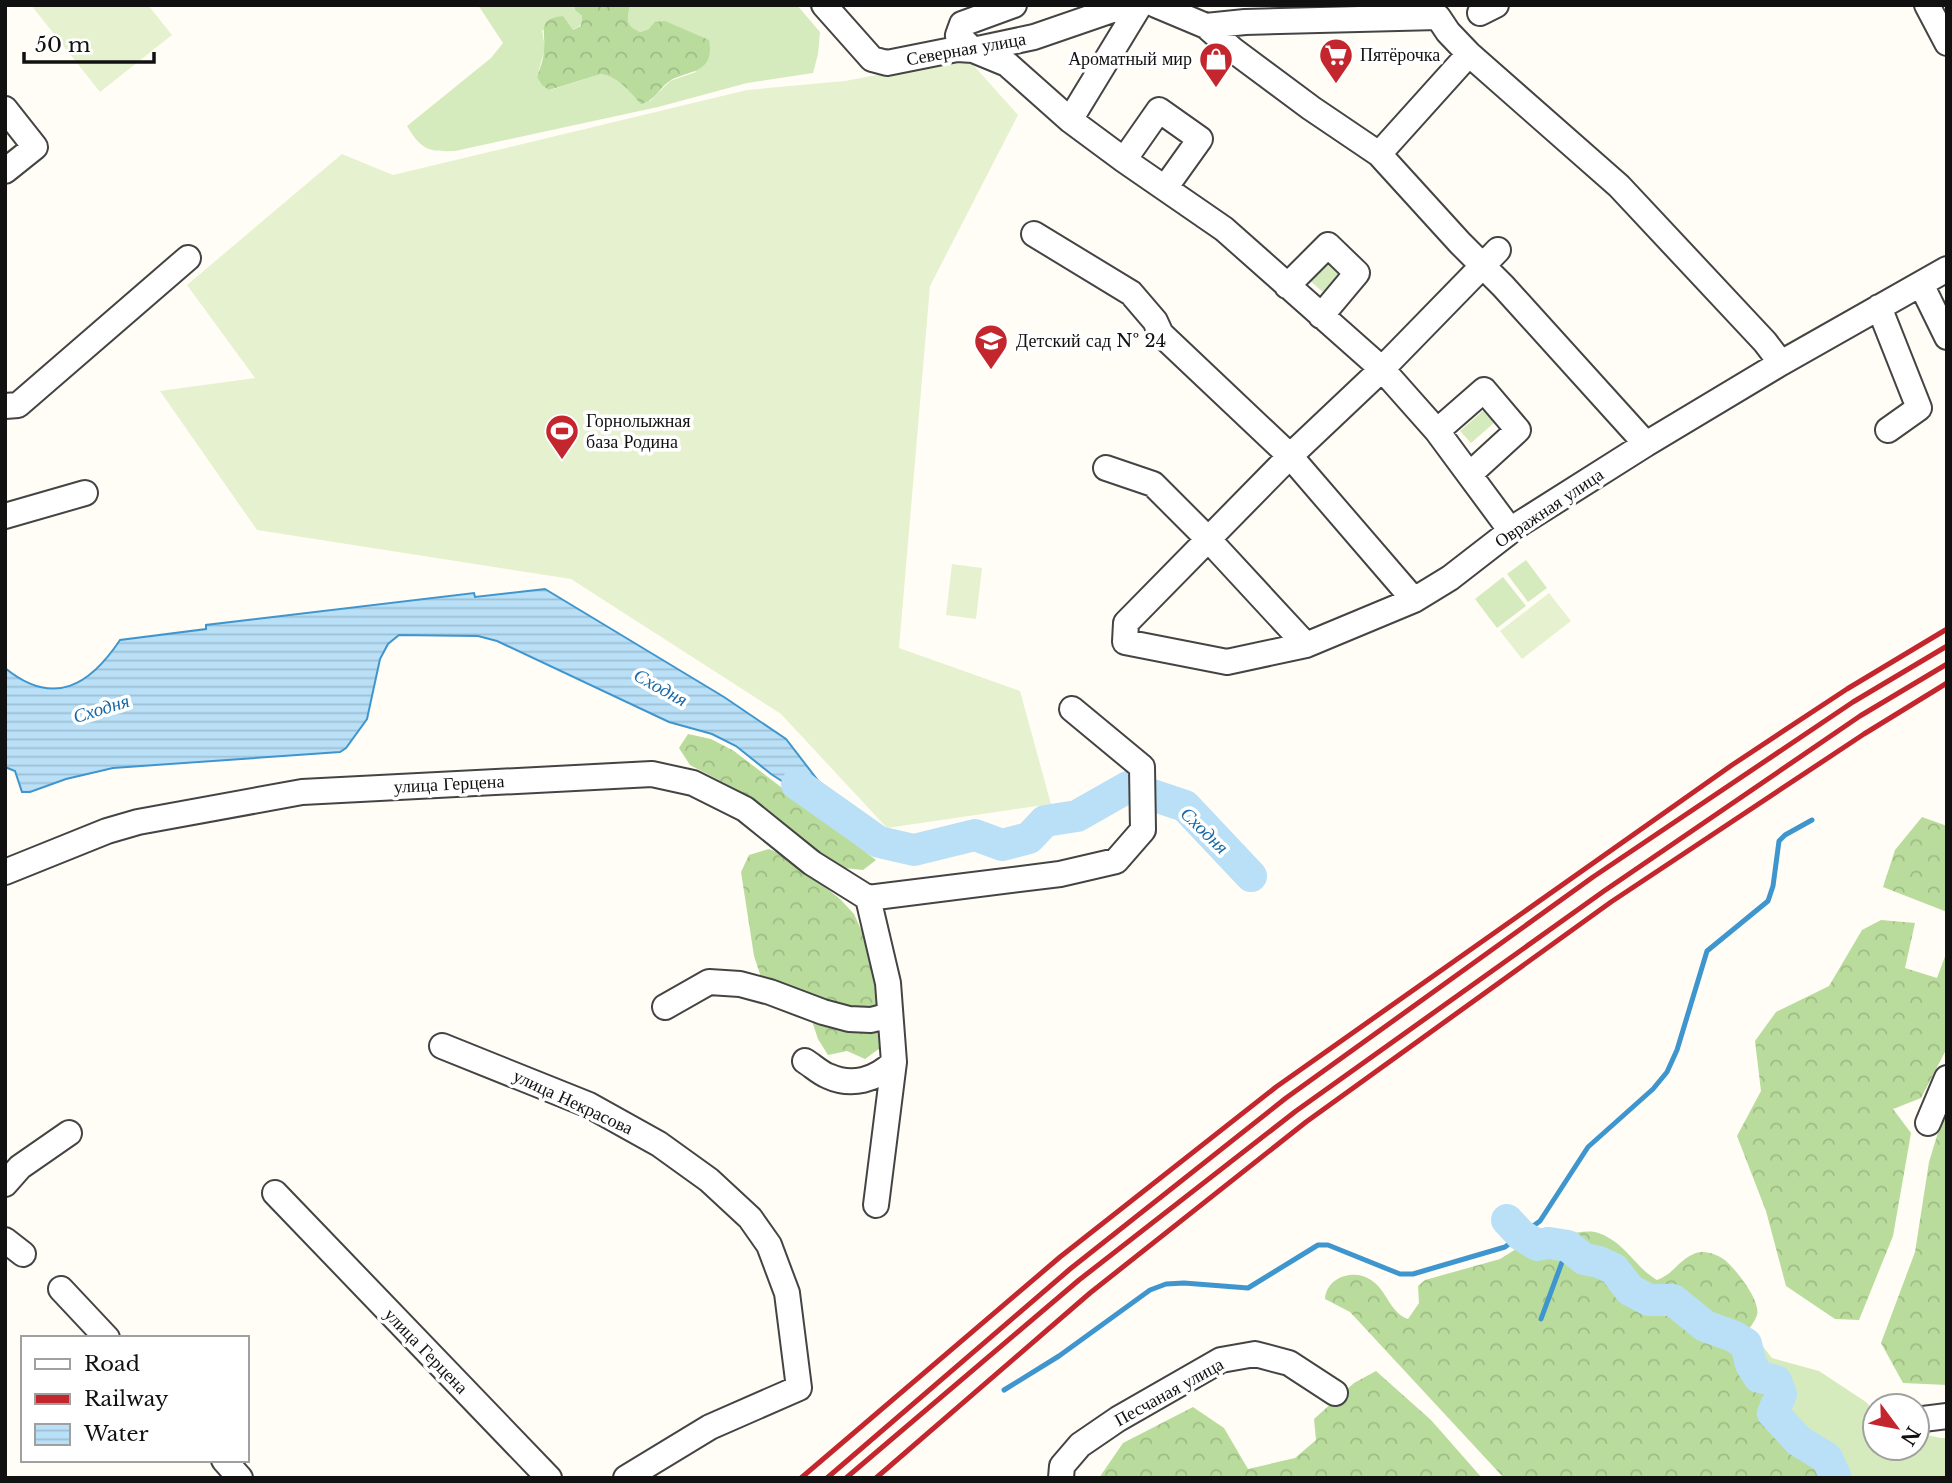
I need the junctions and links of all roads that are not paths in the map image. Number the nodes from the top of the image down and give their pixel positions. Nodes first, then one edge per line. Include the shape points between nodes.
1 (824, 5) edge
2 (1013, 5) edge
3 (1127, 5) edge
4 (1140, 5) edge
5 (1156, 5) edge
6 (1927, 5) edge
7 (1244, 14) edge
8 (1206, 26) junction
9 (1947, 43) edge
10 (973, 50) junction
11 (1468, 54) junction
12 (5, 109) edge
13 (1070, 120) junction
14 (1379, 155) junction
15 (1124, 160) junction
16 (5, 171) edge
17 (1165, 188) junction
18 (1034, 234) dead end
19 (188, 258) dead end
20 (1491, 258) junction
21 (1947, 269) edge
22 (1921, 284) junction
23 (1287, 286) junction
24 (1879, 307) junction
25 (1321, 316) junction
26 (1947, 337) edge
27 (1781, 363) junction
28 (1382, 369) junction
29 (5, 406) edge
30 (1888, 430) dead end
31 (1437, 431) junction
32 (1646, 444) junction
33 (1290, 456) junction
34 (1106, 468) dead end
35 (1470, 474) junction
36 (85, 494) dead end
37 (5, 516) edge
38 (1511, 531) junction
39 (1208, 540) junction
40 (1414, 600) junction
41 (1306, 645) junction
42 (1072, 709) dead end
43 (5, 872) edge
44 (869, 898) junction
45 (665, 1007) dead end
46 (890, 1015) junction
47 (442, 1046) dead end
48 (805, 1061) dead end
49 (894, 1062) junction
50 (1947, 1078) edge
51 (1928, 1123) dead end
52 (69, 1133) dead end
53 (5, 1184) edge
54 (275, 1193) dead end
55 (876, 1205) dead end
56 (61, 1289) dead end
57 (105, 1336) edge
58 (1335, 1393) dead end
59 (225, 1462) edge
60 (240, 1478) edge
61 (549, 1478) edge
62 (626, 1478) edge
63 (1061, 1478) edge

1 - 10 street, Северная улица via 879,62
2 - 10 street via 962,24 958,35
3 - 10 street, Северная улица via 1034,37
4 - 13 street
5 - 8 street
6 - 9 street
7 - 8 street
7 - 11 street via 1438,17
8 - 14 street
10 - 13 street via 1007,64
11 - 14 street
11 - 27 street via 1619,186
12 - 16 street via 35,147
13 - 15 street
14 - 20 street
15 - 17 street
15 - 17 street via 1160,110 1200,139
17 - 23 street via 1224,229
18 - 33 street via 1131,293 1161,334
19 - 29 street via 18,405
20 - 28 street
20 - 32 street
21 - 22 street, Овражная улица
22 - 24 street, Овражная улица
22 - 26 street
23 - 25 street
23 - 25 street via 1328,245 1357,273
24 - 27 street, Овражная улица
24 - 30 street via 1919,408
25 - 28 street
27 - 32 street, Овражная улица
28 - 31 street
28 - 33 street
31 - 35 street
31 - 35 street via 1485,390 1518,430
32 - 38 street, Овражная улица
33 - 39 street
33 - 40 street
34 - 39 street via 1153,484
35 - 38 street
36 - 37 street
38 - 40 street, Овражная улица
39 - 41 street
39 - 41 street, Овражная улица via 1126,623 1125,642 1227,662
40 - 41 street, Овражная улица
42 - 44 street via 1142,767 1143,830 1116,861 1060,874
43 - 44 street, улица Герцена via 138,822 302,792 652,774 693,783 745,809 812,863
44 - 46 street via 888,983
45 - 46 street via 709,982 740,984 849,1019
46 - 49 street
47 - 62 street, улица Некрасова via 589,1105 659,1144 709,1180 750,1218 769,1245 787,1293 799,1388 710,1427
48 - 49 street via 829,1077 851,1081 869,1080
49 - 55 street
50 - 51 street
52 - 53 street via 20,1167
54 - 61 street, улица Герцена
56 - 57 street
58 - 63 street, Песчаная улица via 1289,1363 1255,1354 1221,1360 1080,1445 1062,1465
59 - 60 street

